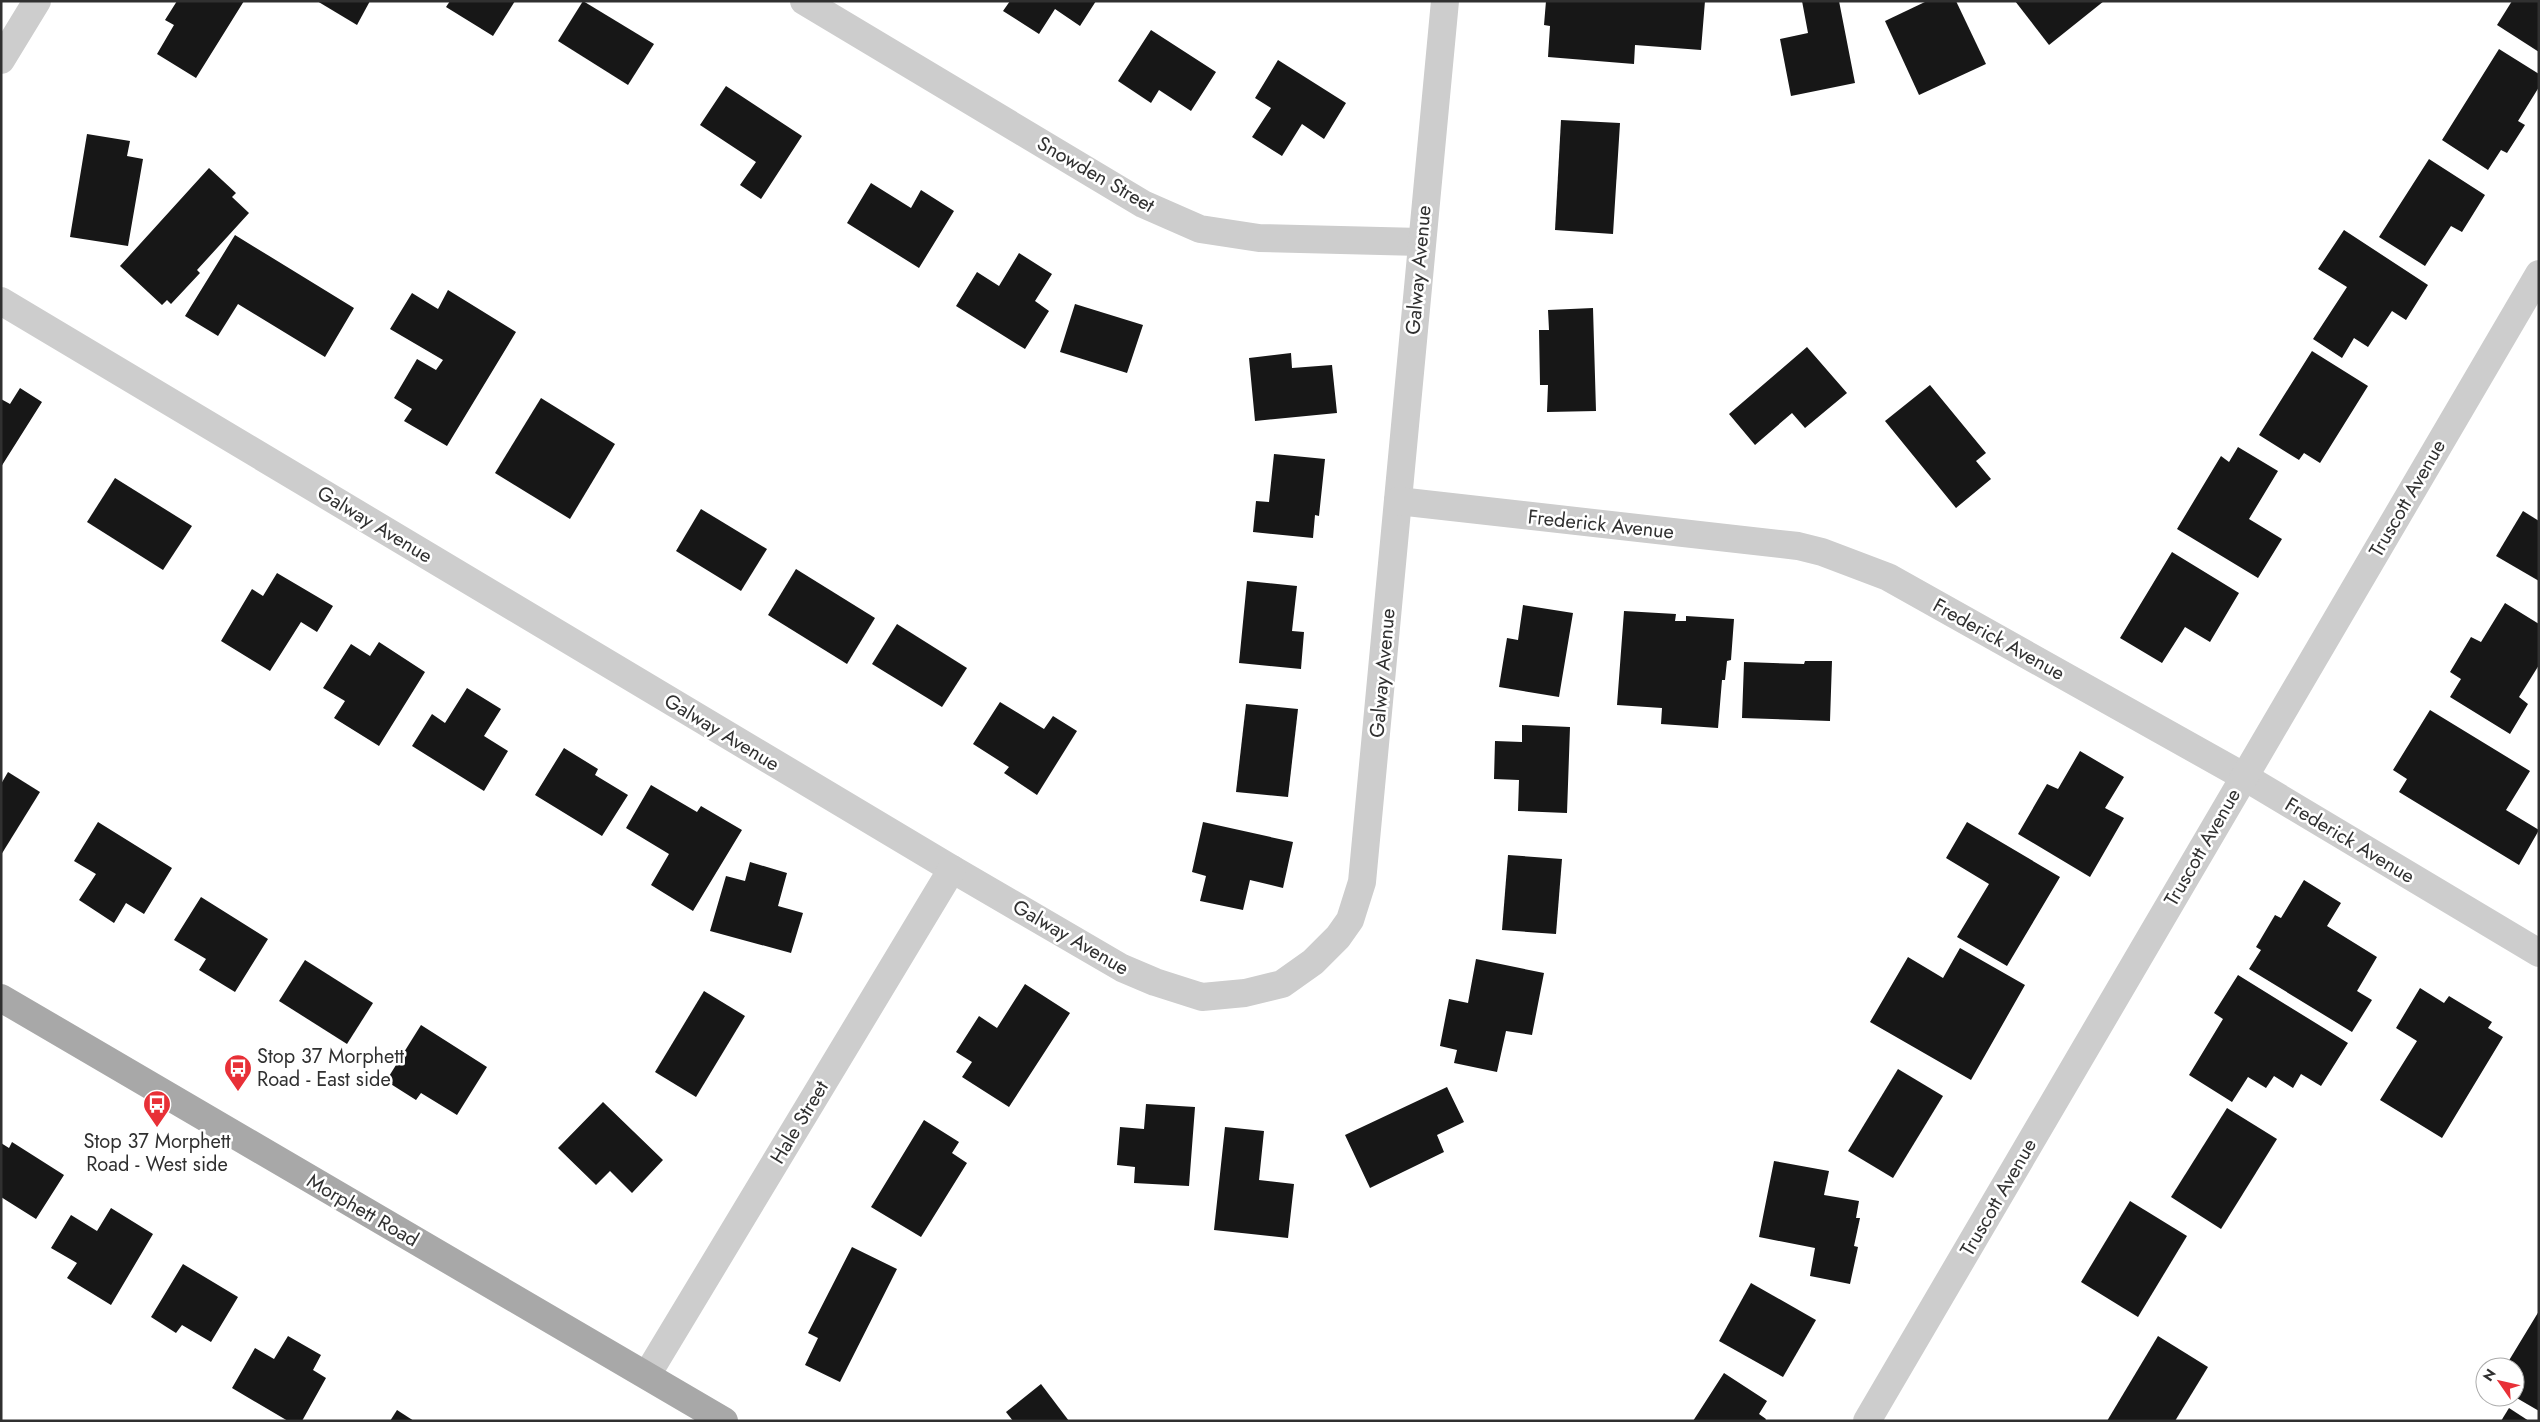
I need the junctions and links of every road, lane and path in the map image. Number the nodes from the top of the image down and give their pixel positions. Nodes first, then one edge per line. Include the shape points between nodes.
1 (37, 1) edge
2 (804, 1) edge
3 (1444, 1) edge
4 (1, 60) edge
5 (1421, 242) junction
6 (2539, 274) edge
7 (1, 301) edge
8 (1398, 501) junction
9 (2244, 776) junction
10 (952, 869) junction
11 (2539, 953) edge
12 (1, 998) edge
13 (647, 1376) junction
14 (724, 1421) edge
15 (1867, 1421) edge

1 - 4 street
2 - 5 street, Snowden Street via 1143,204 1200,229 1260,238
3 - 5 street, Galway Avenue
5 - 8 street, Galway Avenue
6 - 9 street, Truscott Avenue
7 - 10 street, Galway Avenue
8 - 9 street, Frederick Avenue via 1798,546 1822,552 1888,577
8 - 10 street, Galway Avenue via 1362,882 1350,920 1328,950 1282,984 1224,997 1194,995 1122,968
9 - 11 street, Frederick Avenue
9 - 15 street, Truscott Avenue
10 - 13 street, Hale Street
12 - 13 main road, Morphett Road
13 - 14 main road, Morphett Road

